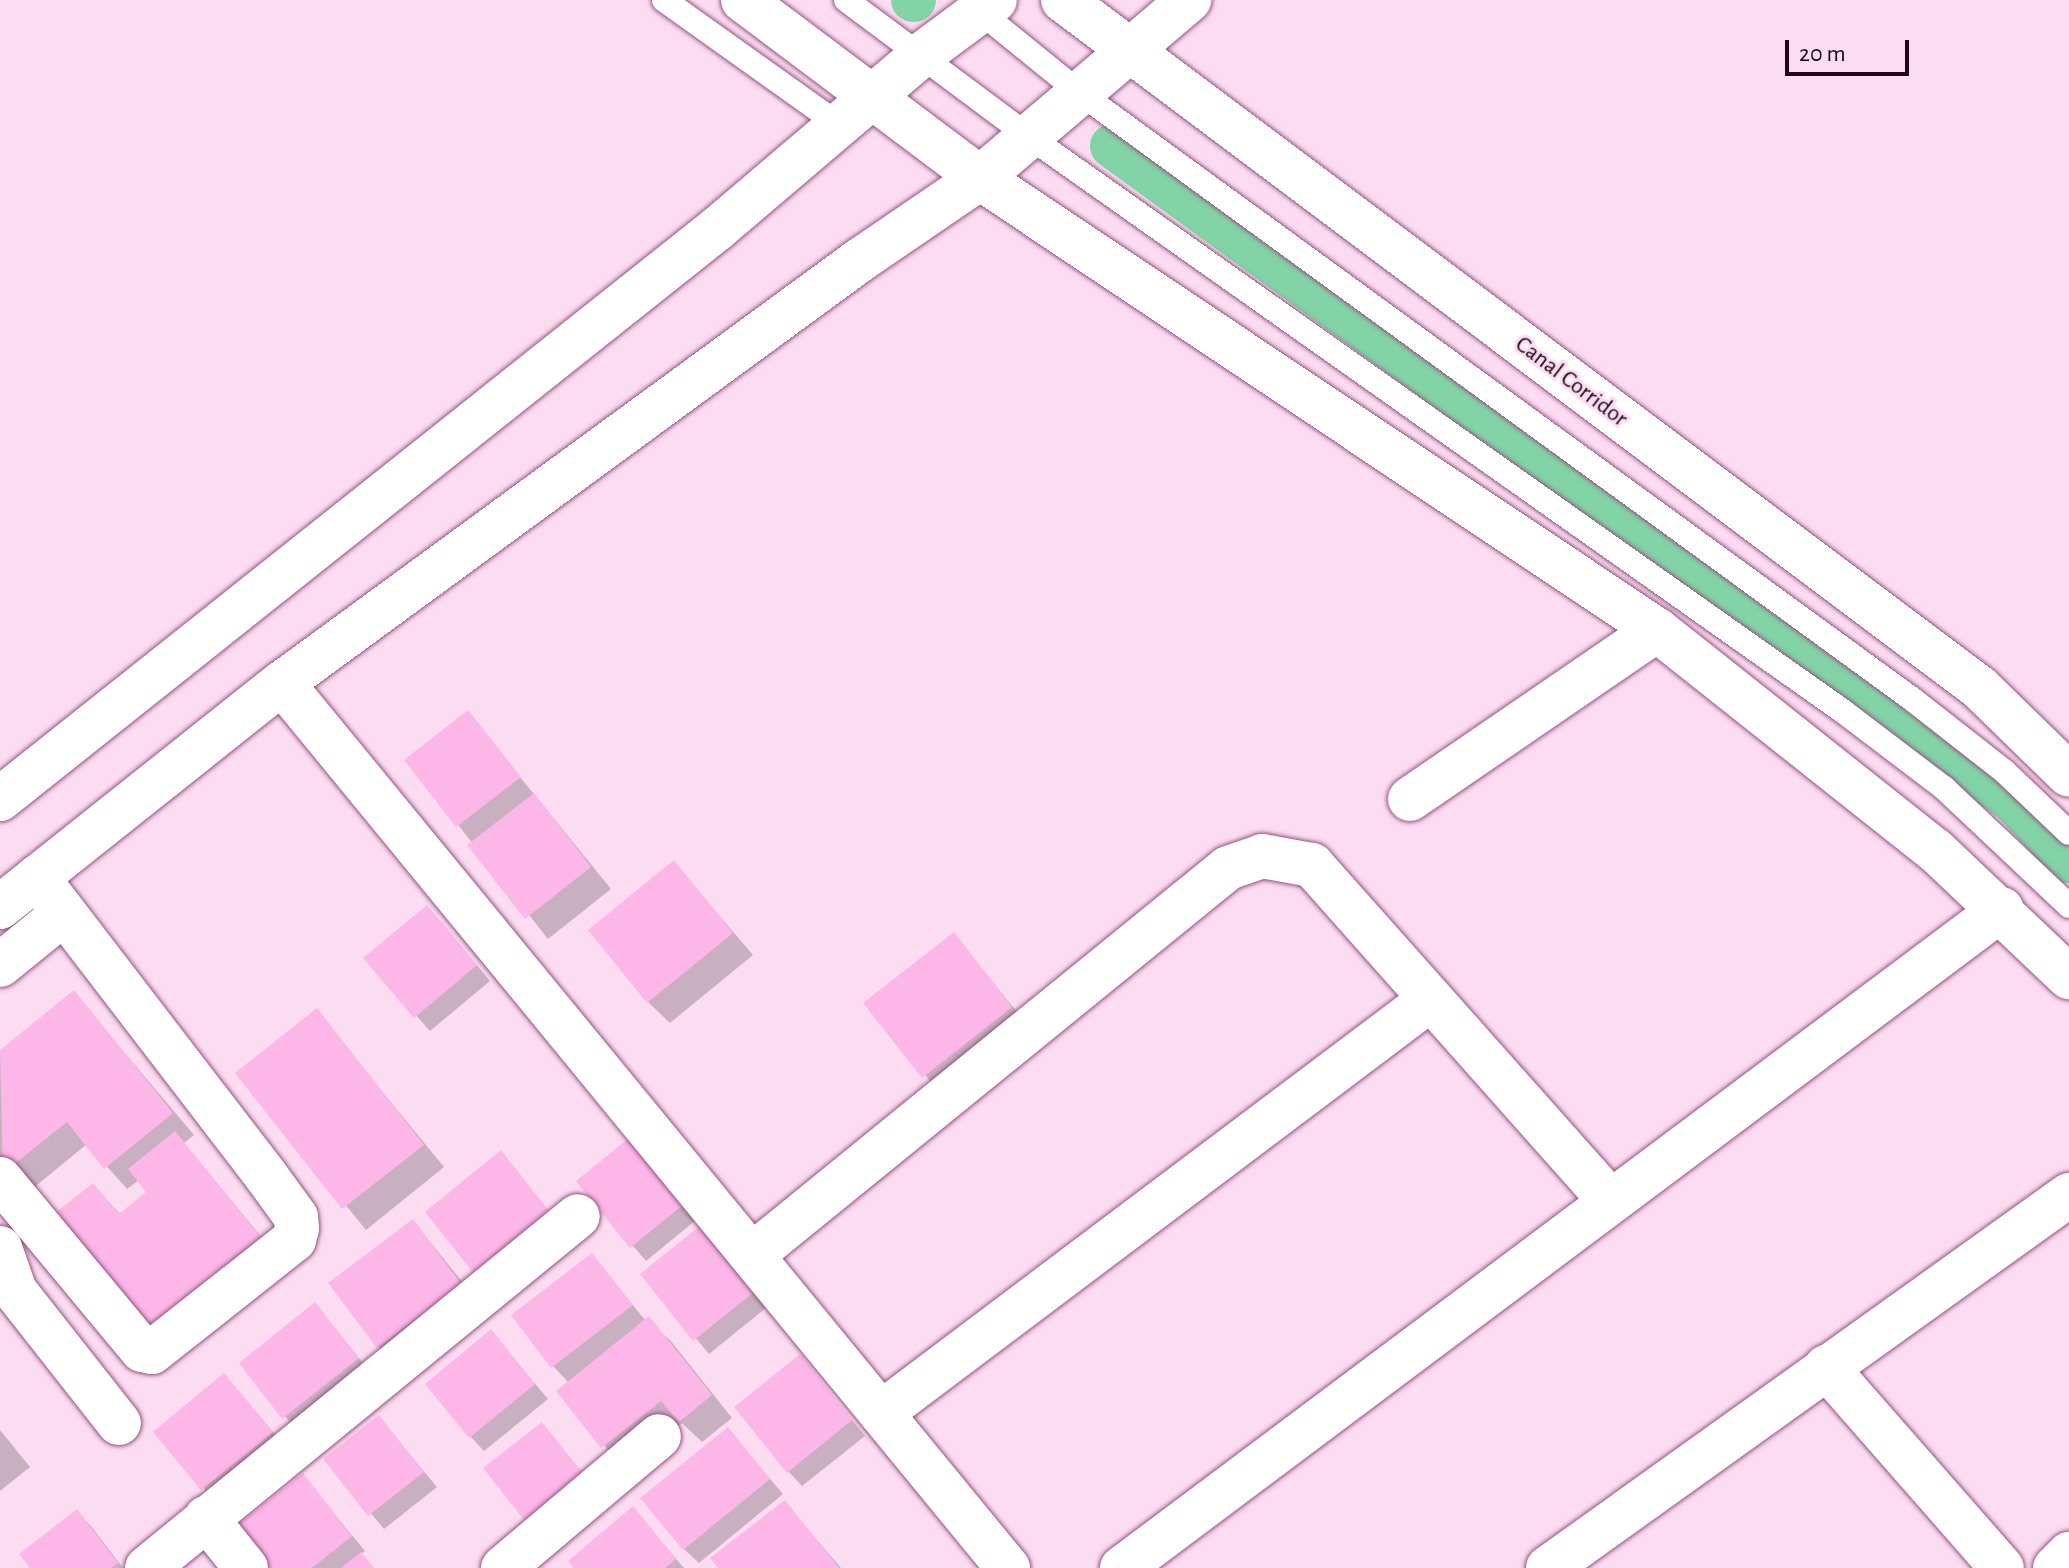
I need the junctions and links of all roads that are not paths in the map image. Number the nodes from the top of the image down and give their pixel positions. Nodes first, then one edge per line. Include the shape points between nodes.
1 (664, 0) edge
2 (743, 0) edge
3 (846, 0) edge
4 (1063, 0) edge
5 (1189, 0) edge
6 (980, 4) edge
7 (1128, 49) junction
8 (921, 55) junction
9 (1080, 93) junction
10 (874, 94) junction
11 (839, 125) junction
12 (1031, 138) junction
13 (980, 178) junction
14 (1657, 630) junction
15 (282, 683) junction
16 (2069, 775) edge
17 (0, 799) edge
18 (1410, 799) dead end
19 (2069, 833) edge
20 (37, 877) junction
21 (2069, 906) edge
22 (0, 907) edge
23 (2002, 909) junction
24 (64, 913) junction
25 (0, 965) edge
26 (2069, 977) edge
27 (1431, 999) junction
28 (0, 1179) edge
29 (2069, 1195) edge
30 (1609, 1200) junction
31 (578, 1216) dead end
32 (0, 1248) edge
33 (752, 1255) junction
34 (1826, 1367) junction
35 (881, 1413) junction
36 (119, 1423) dead end
37 (659, 1436) dead end
38 (206, 1518) junction
39 (1599, 1554) edge
40 (2069, 1554) edge
41 (147, 1568) edge
42 (246, 1568) edge
43 (503, 1568) edge
44 (1008, 1568) edge
45 (1122, 1568) edge
46 (1548, 1568) edge
47 (2002, 1568) edge
48 (2055, 1568) edge

1 - 11 lane
2 - 10 street
3 - 8 lane
4 - 7 street, Canal Corridor
5 - 7 street
6 - 8 street
6 - 9 lane
7 - 9 street
7 - 16 street, Canal Corridor via 1980,688
8 - 10 street
8 - 12 lane
9 - 12 street
9 - 19 lane via 1912,699 2005,772
10 - 11 street
10 - 13 street
11 - 17 street via 718,228
12 - 13 street
12 - 21 lane via 1844,712 1944,788
13 - 14 street
13 - 15 street
14 - 18 street
14 - 23 street
15 - 20 street
15 - 33 street
20 - 22 street
20 - 24 street
23 - 26 street
23 - 30 street
24 - 25 street
24 - 28 street via 267,1177 296,1217 297,1228 285,1248 152,1352 142,1350
27 - 30 street
27 - 33 street via 1312,865 1262,856 1243,861
27 - 35 street
29 - 34 street
30 - 45 street
31 - 38 street
32 - 36 street via 15,1291
33 - 35 street
34 - 39 street
34 - 47 street
35 - 44 street
37 - 43 street
38 - 41 street
38 - 42 street
39 - 46 street
40 - 48 street

